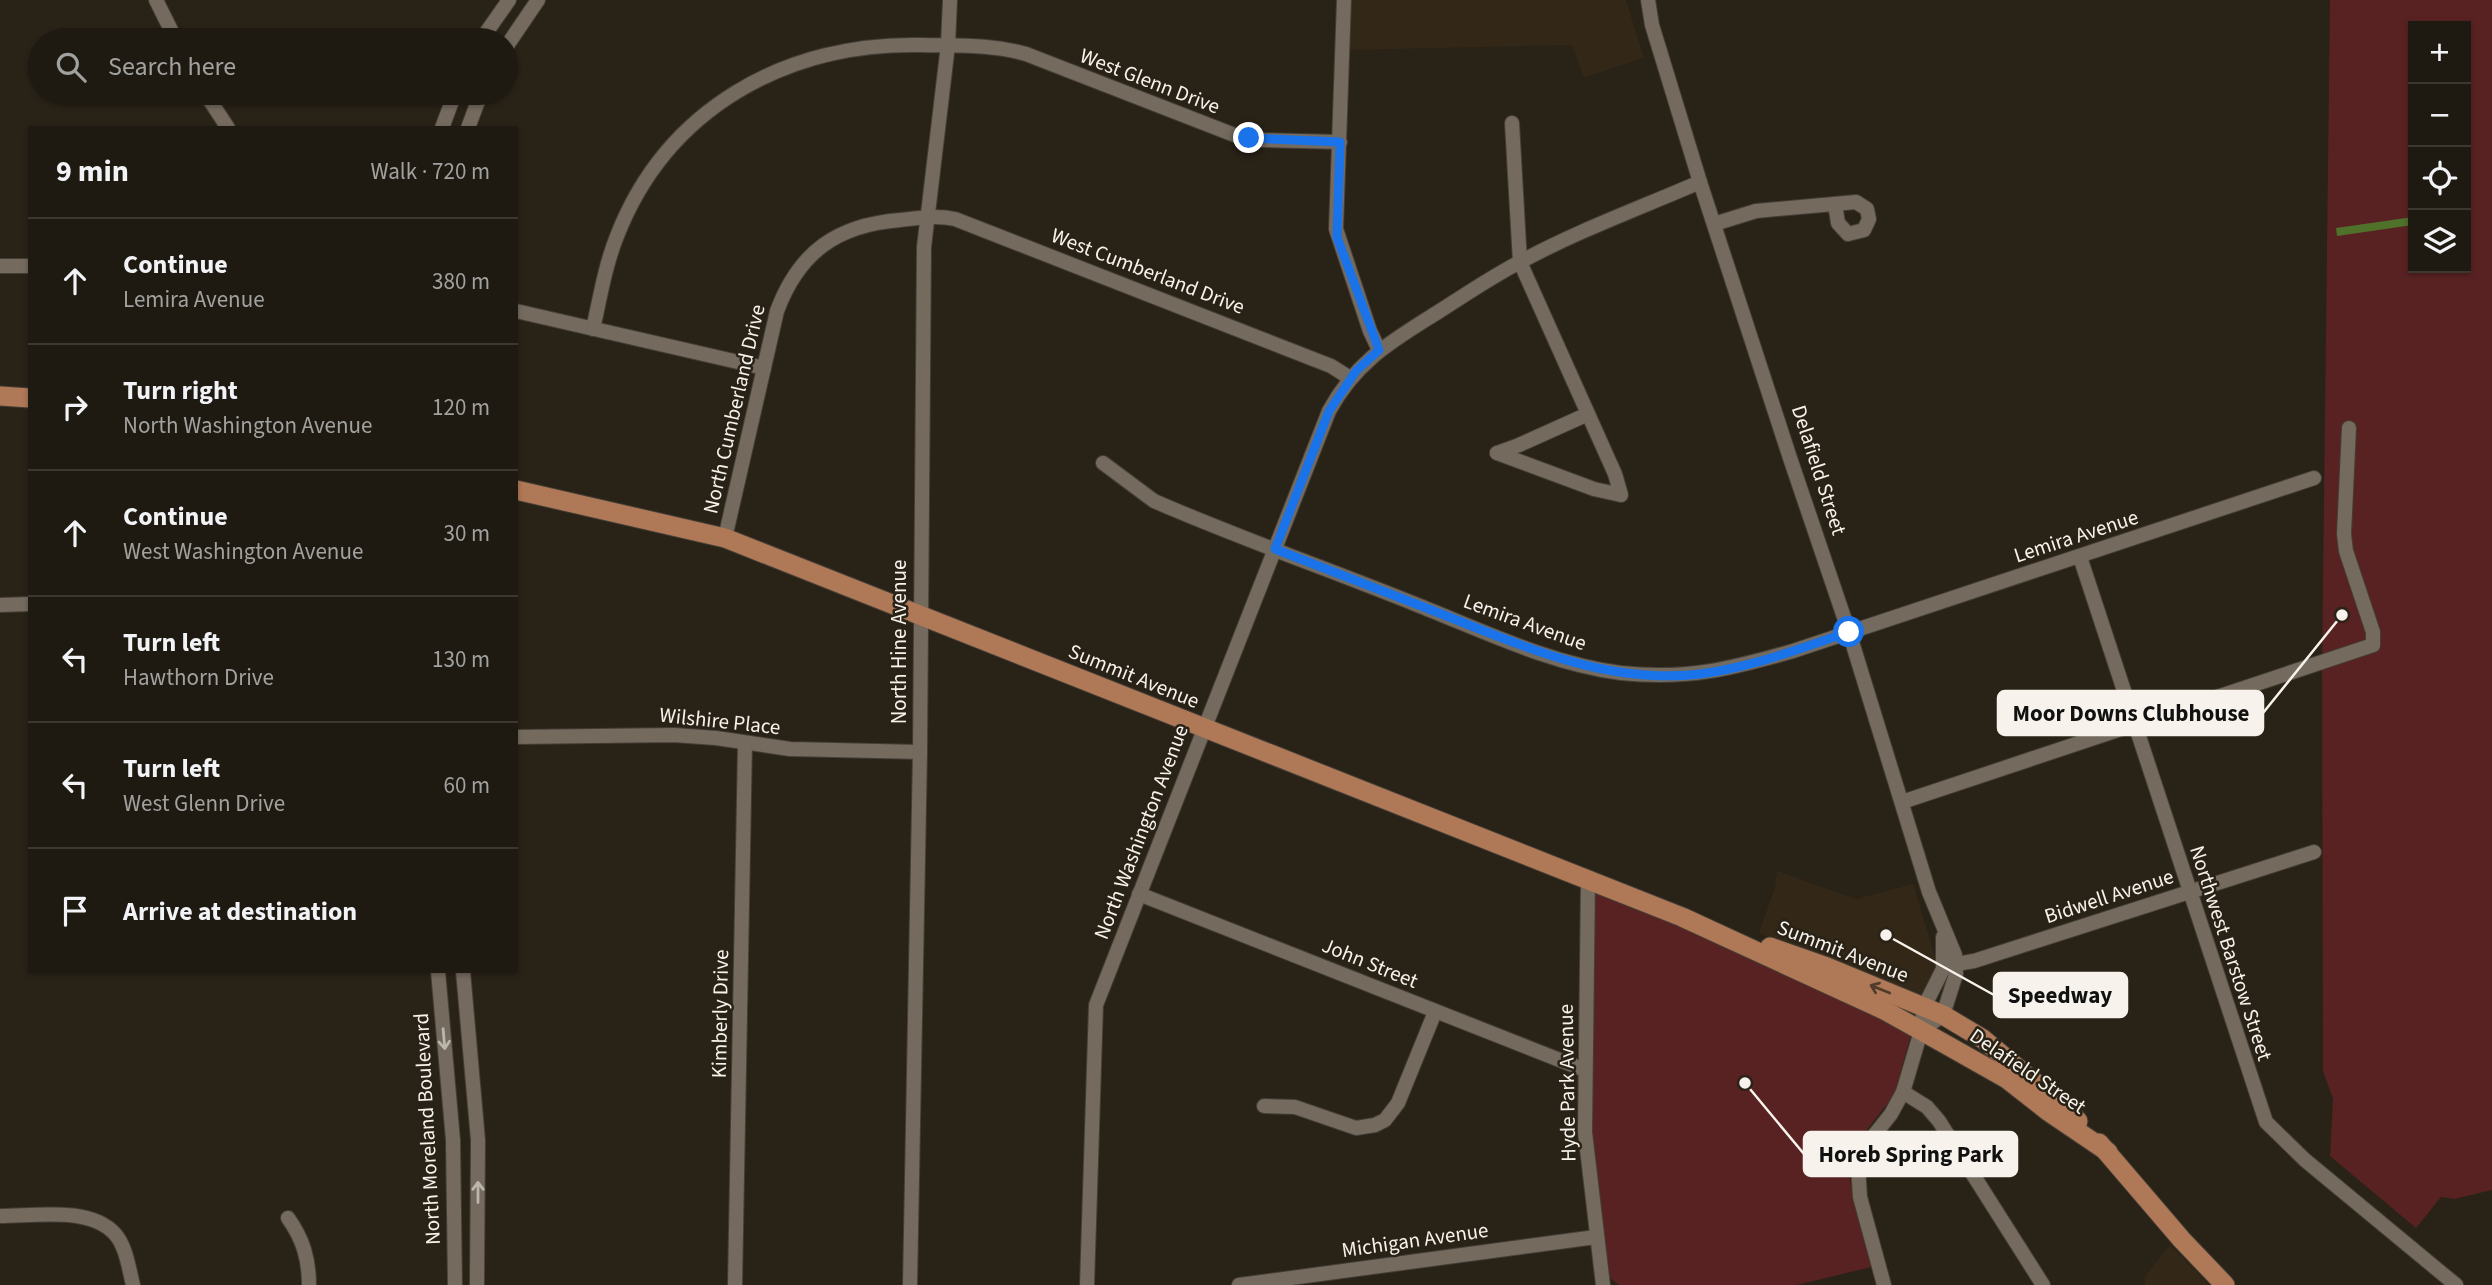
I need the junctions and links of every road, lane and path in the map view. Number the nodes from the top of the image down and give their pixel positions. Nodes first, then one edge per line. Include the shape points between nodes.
1 (156, 0) edge
2 (509, 0) edge
3 (538, 0) edge
4 (950, 0) edge
5 (1344, 0) edge
6 (1639, 0) edge
7 (1648, 0) edge
8 (1652, 24) junction
9 (170, 28) edge
10 (489, 28) edge
11 (518, 29) edge
12 (948, 45) junction
13 (213, 105) edge
14 (451, 105) edge
15 (477, 105) edge
16 (1513, 123) dead end
17 (227, 126) edge
18 (443, 126) edge
19 (469, 126) edge
20 (1340, 142) junction
21 (1700, 182) junction
22 (1835, 204) dead end
23 (926, 217) junction
24 (1714, 224) junction
25 (1520, 262) junction
26 (0, 266) edge
27 (28, 266) edge
28 (518, 311) edge
29 (593, 329) junction
30 (1379, 350) junction
31 (764, 368) junction
32 (1350, 378) junction
33 (0, 396) edge
34 (28, 398) edge
35 (1588, 414) junction
36 (2349, 429) dead end
37 (1103, 463) dead end
38 (2314, 478) dead end
39 (518, 490) edge
40 (724, 538) junction
41 (1275, 549) junction
42 (2080, 557) junction
43 (28, 604) edge
44 (0, 605) edge
45 (919, 615) junction
46 (1849, 632) junction
47 (2135, 725) junction
48 (1204, 728) junction
49 (518, 737) edge
50 (745, 743) junction
51 (920, 752) junction
52 (1902, 802) junction
53 (2314, 852) dead end
54 (1588, 880) junction
55 (2189, 892) junction
56 (1139, 894) junction
57 (1943, 929) junction
58 (1724, 937) junction
59 (1956, 964) junction
60 (438, 973) edge
61 (463, 973) edge
62 (1924, 1007) junction
63 (1436, 1012) junction
64 (1943, 1015) junction
65 (1921, 1031) junction
66 (1585, 1070) junction
67 (1903, 1092) junction
68 (1264, 1106) dead end
69 (2108, 1152) junction
70 (0, 1216) edge
71 (288, 1218) dead end
72 (1597, 1237) junction
73 (455, 1238) junction
74 (478, 1238) junction
75 (133, 1285) edge
76 (309, 1285) edge
77 (455, 1285) edge
78 (478, 1285) edge
79 (735, 1285) edge
80 (910, 1285) edge
81 (1087, 1285) edge
82 (1239, 1285) edge
83 (1603, 1285) edge
84 (1884, 1285) edge
85 (2043, 1285) edge
86 (2225, 1285) edge
87 (2456, 1285) edge

1 - 9 street
2 - 10 street
3 - 11 street
4 - 12 street, North Hine Avenue
5 - 20 street
6 - 8 street, Delafield Street
7 - 8 street, Delafield Street
8 - 21 street, Delafield Street
12 - 20 street, West Glenn Drive via 996,47 1026,54 1237,136
12 - 23 street, North Hine Avenue
12 - 29 street, West Glenn Drive via 839,50 751,83 710,111 660,160 633,202 611,253
13 - 17 street
14 - 18 street
15 - 19 street
16 - 25 street
20 - 30 street via 1337,237
21 - 24 street, Delafield Street
21 - 25 street, North Washington Avenue
22 - 24 street via 1756,211
23 - 31 street, North Cumberland Drive via 854,228 814,252 783,294
23 - 32 street, West Cumberland Drive via 969,223 1331,366
23 - 45 street, North Hine Avenue
24 - 46 street, Delafield Street
25 - 30 street, North Washington Avenue
25 - 35 street
26 - 27 street
28 - 29 street
29 - 31 street
30 - 32 street, North Washington Avenue
31 - 40 street, North Cumberland Drive
32 - 41 street, North Washington Avenue via 1329,411
33 - 34 main road
35 - 35 street via 1621,495 1497,453 1520,445
36 - 47 street via 2344,534 2373,645
37 - 41 street, Lemira Avenue via 1154,501
38 - 42 street, Lemira Avenue
39 - 40 main road, Summit Avenue
40 - 45 main road, Summit Avenue
41 - 46 street, Lemira Avenue via 1557,658 1620,673 1715,672
41 - 48 street, North Washington Avenue
42 - 46 street, Lemira Avenue
42 - 47 street, Northwest Barstow Street
43 - 44 street
45 - 48 main road, Summit Avenue
45 - 51 street, North Hine Avenue
46 - 52 street, Delafield Street
47 - 52 street
47 - 55 street, Northwest Barstow Street
48 - 54 main road, Summit Avenue
48 - 56 street, North Washington Avenue
49 - 50 street, Wilshire Place via 674,735
50 - 51 street, Wilshire Place via 790,749
50 - 79 street, Kimberly Drive
51 - 80 street, North Hine Avenue
52 - 57 street, Delafield Street
53 - 55 street, Bidwell Avenue
54 - 58 main road, Summit Avenue
54 - 66 street, Hyde Park Avenue
55 - 59 street, Bidwell Avenue
55 - 87 street, Northwest Barstow Street via 2266,1122
56 - 63 street, John Street
56 - 81 street, North Washington Avenue via 1096,1006
57 - 59 street, Delafield Street
57 - 62 street, Delafield Street via 1943,969
62 -> 58 main road, Summit Avenue via 1770,947
58 - 65 main road, Summit Avenue
59 - 64 street
60 -> 73 street, North Moreland Boulevard via 453,1140
74 -> 61 street via 478,1140
62 - 64 main road, Summit Avenue
62 - 65 street, Delafield Street
63 - 66 street, John Street
63 - 68 street via 1398,1103 1376,1125 1356,1128 1295,1107
64 - 65 street
64 - 69 main road, Delafield Street via 1983,1039 2023,1072
65 - 67 street
65 - 69 main road, Delafield Street via 2007,1079
66 - 72 street, Hyde Park Avenue via 1585,1132
67 - 84 street via 1864,1147 1858,1166 1860,1197
67 - 85 street via 1939,1121
69 - 86 main road, Delafield Street
70 - 75 street via 78,1216 101,1222 116,1235
71 - 76 street via 301,1237
72 - 82 street, Michigan Avenue
72 - 83 street, Hyde Park Avenue
73 - 74 street
73 - 77 street, North Moreland Boulevard
74 - 78 street

